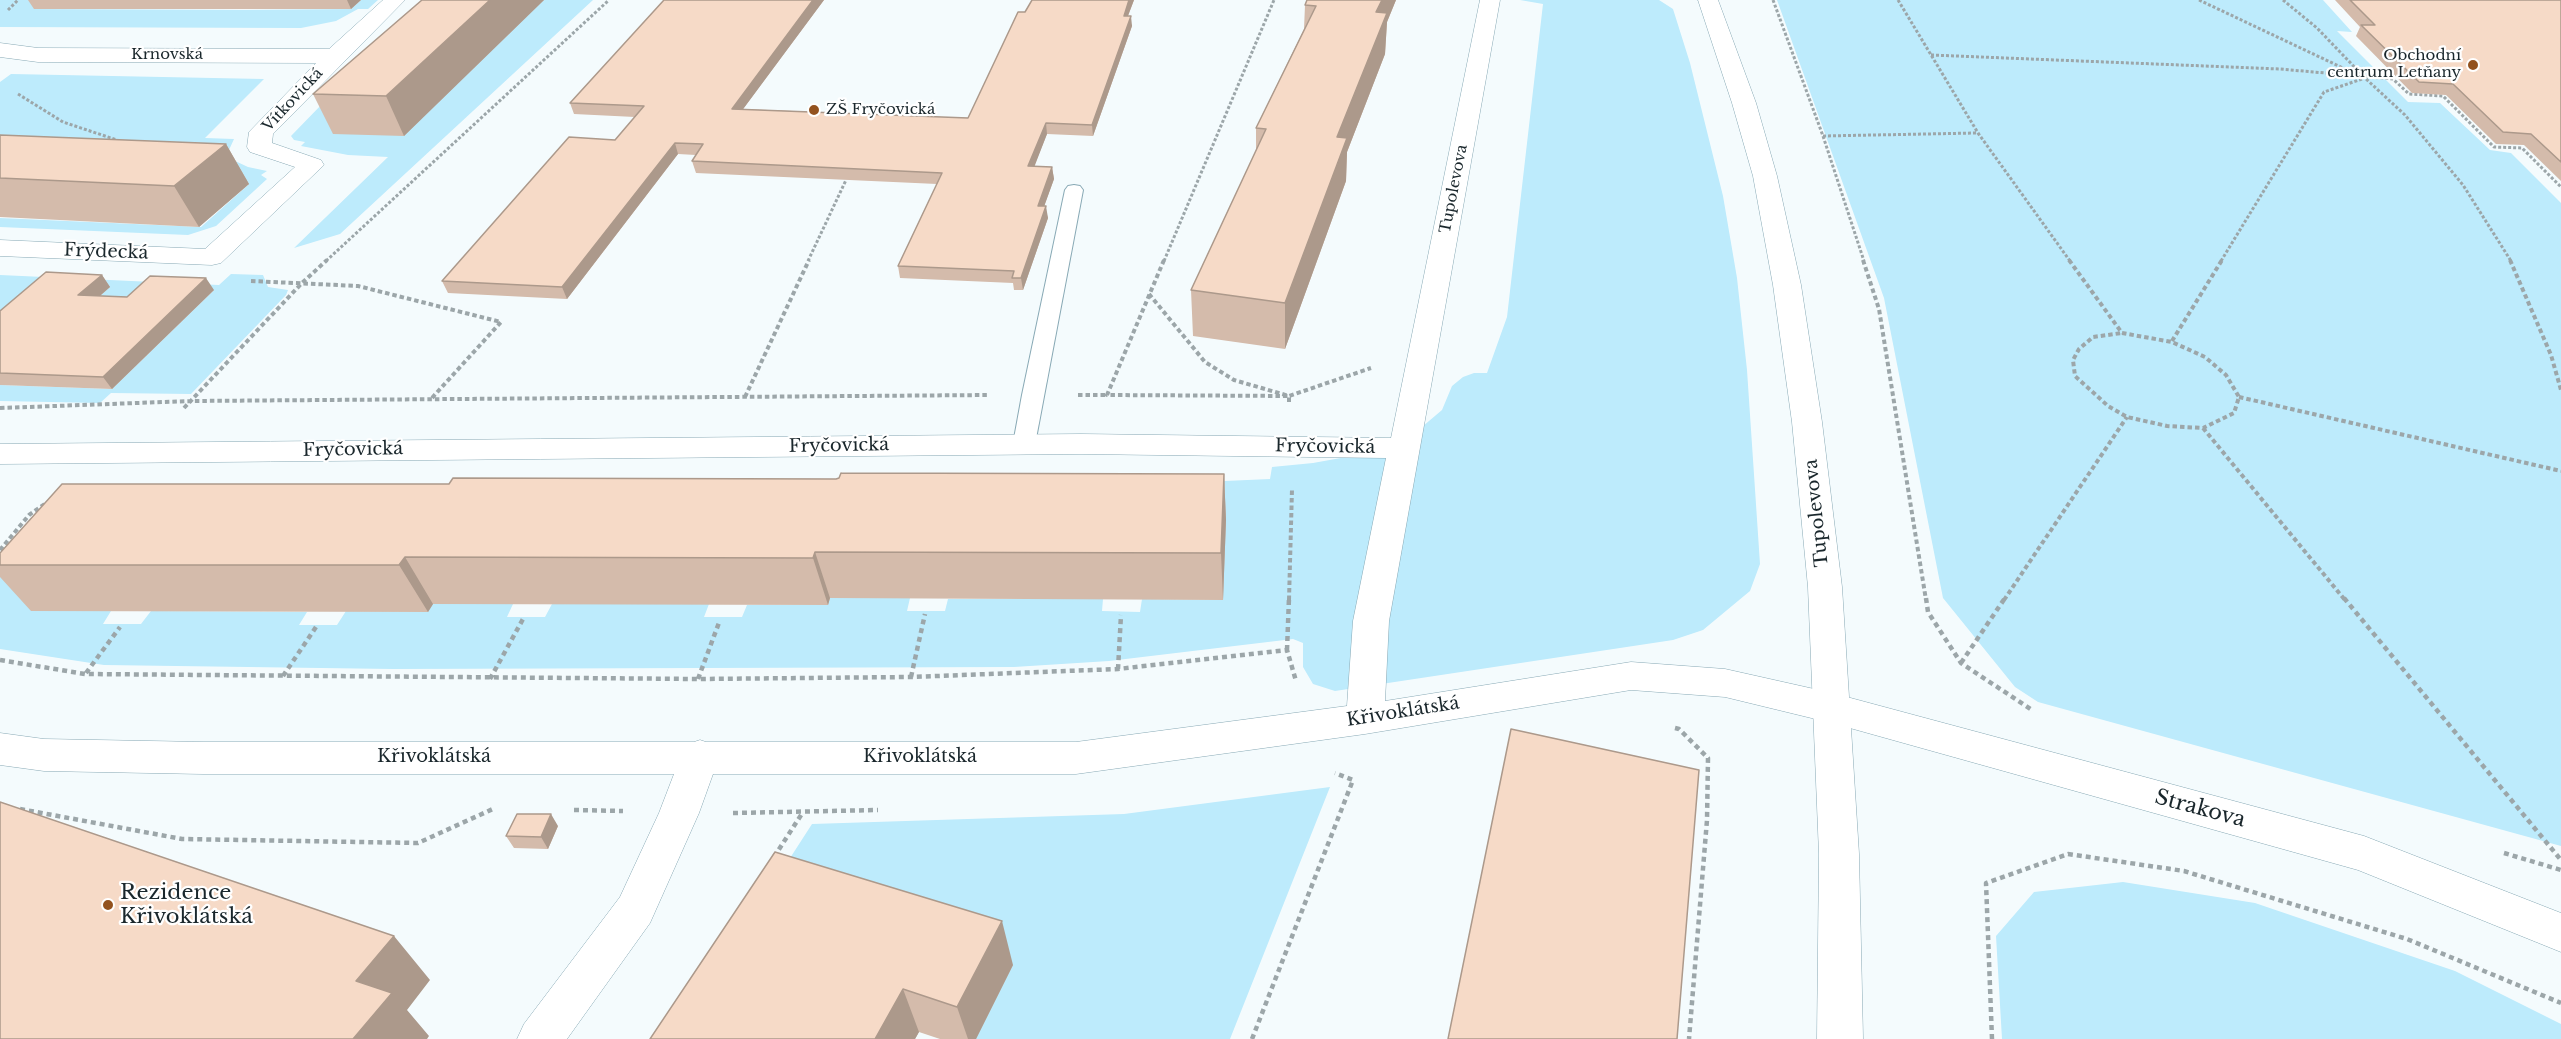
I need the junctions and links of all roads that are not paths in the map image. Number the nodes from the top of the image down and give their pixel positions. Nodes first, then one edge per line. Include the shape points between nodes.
1 (395, 0) edge
2 (1490, 0) edge
3 (1708, 0) edge
4 (0, 50) edge
5 (335, 56) junction
6 (1074, 190) dead end
7 (0, 248) edge
8 (212, 257) joint
9 (1024, 444) junction
10 (1404, 448) junction
11 (0, 454) edge
12 (1832, 708) junction
13 (1365, 719) junction
14 (0, 749) edge
15 (700, 756) junction
16 (2561, 933) edge
17 (540, 1039) edge
18 (1840, 1039) edge

1 - 5 street, Vítkovická
2 - 10 street, Tupolevova
3 - 12 street, Tupolevova via 1765,176 1787,285 1825,587
4 - 5 street, Krnovská via 38,55
5 - 8 street, Vítkovická via 261,132 259,147 312,165
6 - 9 lane
7 - 8 street, Frýdecká
9 - 10 street, Fryčovická
9 - 11 street, Fryčovická
10 - 13 street, Fryčovická via 1371,621
12 - 13 street, Křivoklátská via 1725,683 1631,676
12 - 16 street, Strakova via 2364,854
12 - 18 street, Tupolevova via 1839,854
13 - 15 street, Křivoklátská via 1076,758
14 - 15 street, Křivoklátská via 44,755 203,758
15 - 17 street via 635,910

